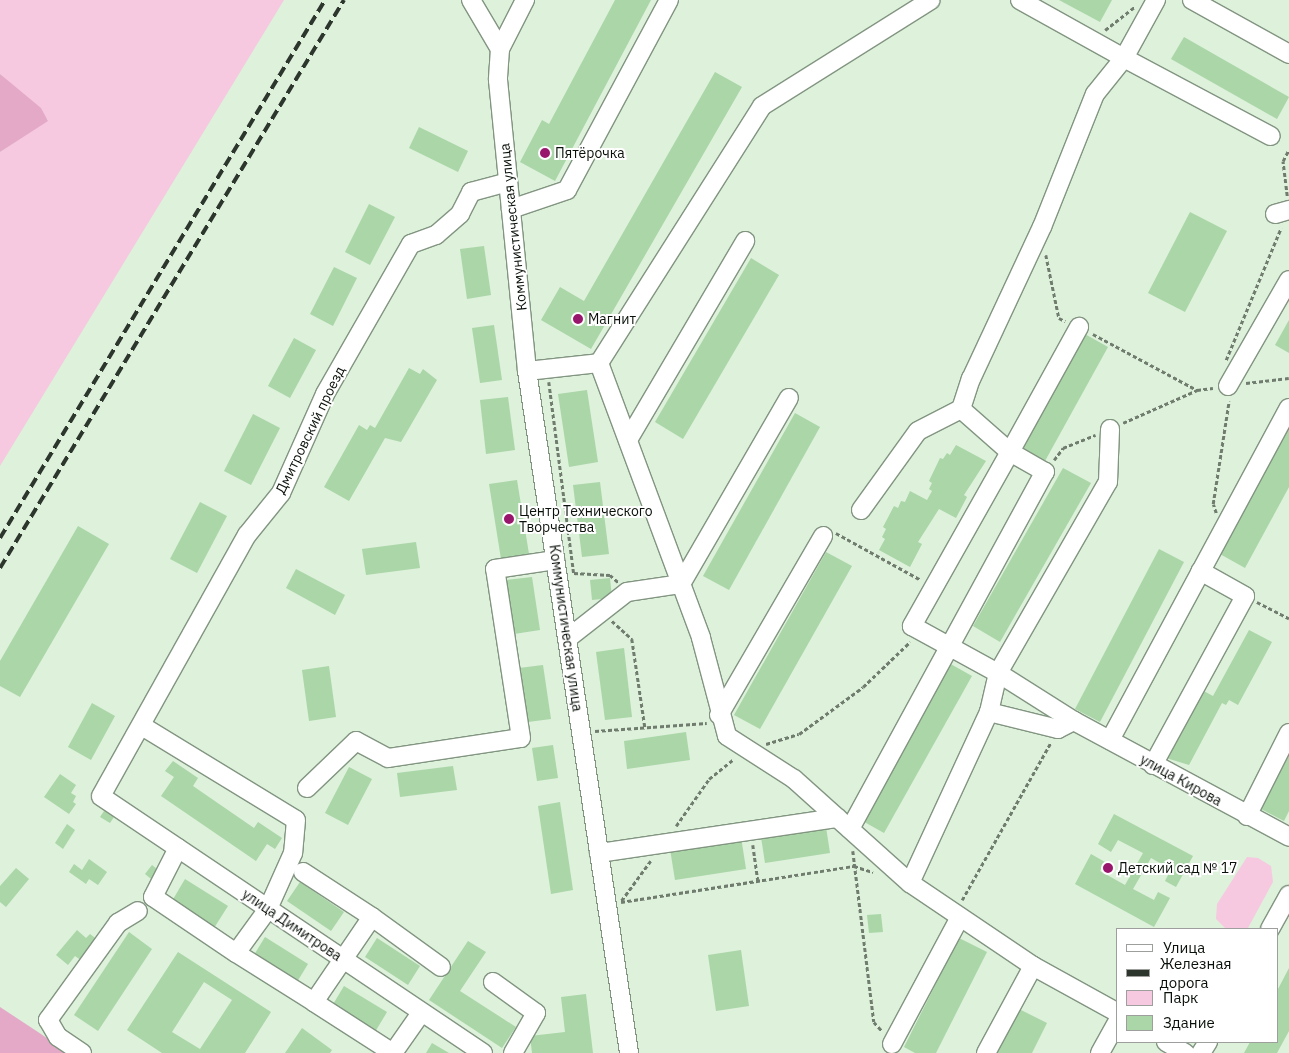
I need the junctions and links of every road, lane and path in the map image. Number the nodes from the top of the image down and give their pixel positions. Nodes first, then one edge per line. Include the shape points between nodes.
1 (471, 0) edge
2 (525, 0) edge
3 (668, 0) edge
4 (931, 0) edge
5 (1020, 0) edge
6 (1192, 0) edge
7 (1148, 1) edge
8 (1092, 40) junction
9 (500, 49) junction
10 (1289, 54) edge
11 (1124, 58) junction
12 (1271, 136) dead end
13 (508, 182) junction
14 (511, 209) junction
15 (1041, 230) junction
16 (745, 241) dead end
17 (1289, 280) edge
18 (1079, 327) junction
19 (599, 363) junction
20 (527, 371) junction
21 (1289, 378) edge
22 (1228, 386) junction
23 (789, 398) dead end
24 (961, 408) junction
25 (1289, 408) edge
26 (1110, 428) dead end
27 (628, 440) junction
28 (1010, 452) junction
29 (861, 510) dead end
30 (823, 536) joint
31 (556, 566) junction
32 (1200, 571) junction
33 (681, 584) junction
34 (933, 587) junction
35 (627, 592) junction
36 (1245, 596) junction
37 (602, 612) junction
38 (1289, 618) edge
39 (923, 632) junction
40 (567, 639) junction
41 (949, 645) junction
42 (998, 674) junction
43 (989, 712) junction
44 (721, 718) junction
45 (1074, 721) junction
46 (142, 726) junction
47 (645, 727) junction
48 (1058, 729) junction
49 (581, 732) junction
50 (1289, 733) edge
51 (1110, 740) junction
52 (747, 748) junction
53 (1153, 765) junction
54 (307, 788) dead end
55 (101, 796) joint
56 (1247, 816) junction
57 (844, 824) junction
58 (750, 831) junction
59 (1289, 837) edge
60 (664, 843) junction
61 (178, 848) junction
62 (599, 852) junction
63 (854, 866) junction
64 (303, 872) dead end
65 (882, 875) dead end
66 (758, 880) junction
67 (910, 884) junction
68 (1289, 896) edge
69 (268, 909) junction
70 (138, 911) dead end
71 (959, 911) junction
72 (372, 917) junction
73 (1271, 928) edge
74 (236, 953) junction
75 (344, 961) junction
76 (1034, 966) junction
77 (441, 967) dead end
78 (493, 982) dead end
79 (314, 1002) junction
80 (1116, 1012) edge
81 (421, 1013) junction
82 (1116, 1024) edge
83 (892, 1044) joint
84 (82, 1053) edge
85 (393, 1053) edge
86 (483, 1053) edge
87 (513, 1053) edge
88 (629, 1053) edge
89 (986, 1053) edge
90 (1100, 1053) edge

1 - 9 street
2 - 9 street, Коммунистическая улица
3 - 14 street via 567,190
4 - 19 street via 762,106
5 - 8 street
6 - 10 street
7 - 8 path
7 - 11 street
8 - 11 street
9 - 13 street, Коммунистическая улица via 498,80
11 - 12 street
11 - 15 street via 1095,94
13 - 14 street, Коммунистическая улица
13 - 46 street, Дмитровский проезд via 471,192 460,214 442,230 411,244 324,394 281,493 247,535
14 - 20 street, Коммунистическая улица
15 - 18 path via 1058,318
15 - 24 street via 971,379
16 - 27 street
17 - 22 street
18 - 22 path via 1197,390
18 - 28 street
19 - 20 street
19 - 27 street
20 - 31 street, Коммунистическая улица
21 - 22 path
23 - 33 street
24 - 28 street
24 - 29 street via 918,431
25 - 32 street
26 - 42 street via 1108,482
27 - 33 street
28 - 34 street
28 - 41 street via 1045,472
30 - 34 path via 836,533
30 - 44 street
31 - 35 path via 610,575
31 - 40 street, Коммунистическая улица
31 - 54 street via 494,569 521,738 388,758 356,741
32 - 36 street
32 - 51 street
33 - 35 street
33 - 44 street via 701,638
34 - 39 street via 912,626
35 - 37 street
36 - 38 path
36 - 53 street
37 - 40 street
37 - 47 path via 632,639
39 - 41 street, улица Кирова
39 - 52 path via 863,687 799,734
40 - 49 street, Коммунистическая улица
41 - 42 street, улица Кирова
41 - 57 street
42 - 43 street
42 - 45 street, улица Кирова
43 - 48 street
43 - 67 street
44 - 47 path
44 - 52 street via 727,736
45 - 48 street
45 - 51 street, улица Кирова
46 - 55 street, Дмитровский проезд
46 - 69 street via 296,820 293,853
47 - 49 path
48 - 71 path
49 - 62 street, Коммунистическая улица
50 - 56 street
51 - 53 street, улица Кирова
52 - 57 street via 794,779
52 - 60 path via 709,779
53 - 56 street, улица Кирова
55 - 61 street, улица Димитрова
56 - 59 street, улица Кирова
57 - 58 street
57 - 63 path
57 - 67 street
58 - 60 street
58 - 66 path
60 - 62 street
60 - 66 path via 621,902
61 - 69 street, улица Димитрова
61 - 74 street via 153,897
62 - 88 street, Коммунистическая улица
63 - 65 path
63 - 66 path
63 - 83 path via 874,1022
64 - 72 street
67 - 71 street
68 - 73 street
69 - 74 street
69 - 75 street, улица Димитрова
70 - 84 street via 118,923 48,1020 58,1037
71 - 76 street
71 - 83 street
72 - 75 street
72 - 77 street
74 - 79 street
75 - 79 street
75 - 81 street, улица Димитрова
76 - 80 street
76 - 89 street
78 - 87 street via 536,1013
79 - 85 street
81 - 85 street
81 - 86 street, улица Димитрова
82 - 90 street

